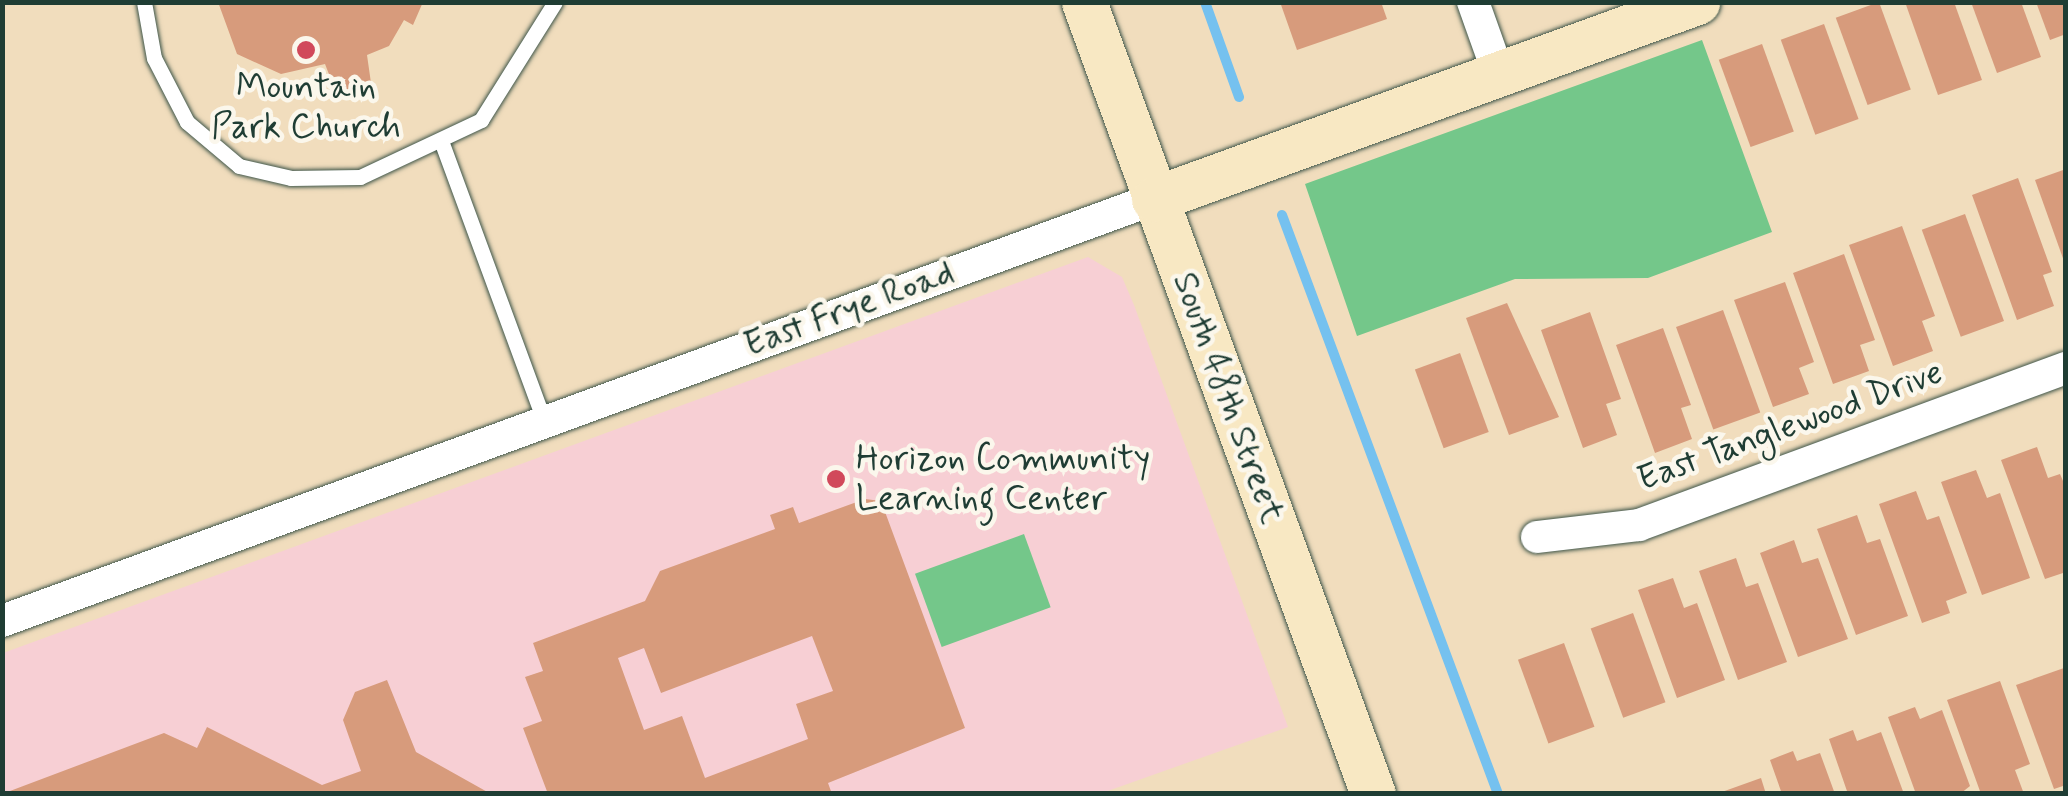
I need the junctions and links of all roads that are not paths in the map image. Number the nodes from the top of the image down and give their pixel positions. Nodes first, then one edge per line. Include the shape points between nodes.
1 (144, 2) edge
2 (554, 2) edge
3 (1084, 2) edge
4 (1473, 2) edge
5 (1697, 2) edge
6 (1498, 75) junction
7 (443, 146) junction
8 (1154, 199) junction
9 (2066, 368) edge
10 (544, 421) junction
11 (1537, 537) dead end
12 (2, 622) edge
13 (1373, 794) edge

1 - 7 lane via 154,58 187,122 240,166 292,178 360,178
2 - 7 lane via 508,88
3 - 8 street, South 48th Street
4 - 6 street
5 - 6 street, East Frye Road
6 - 8 street, East Frye Road
7 - 10 lane
8 - 10 street, East Frye Road
8 - 13 street, South 48th Street
9 - 11 street, East Tanglewood Drive via 1639,524
10 - 12 street, East Frye Road

